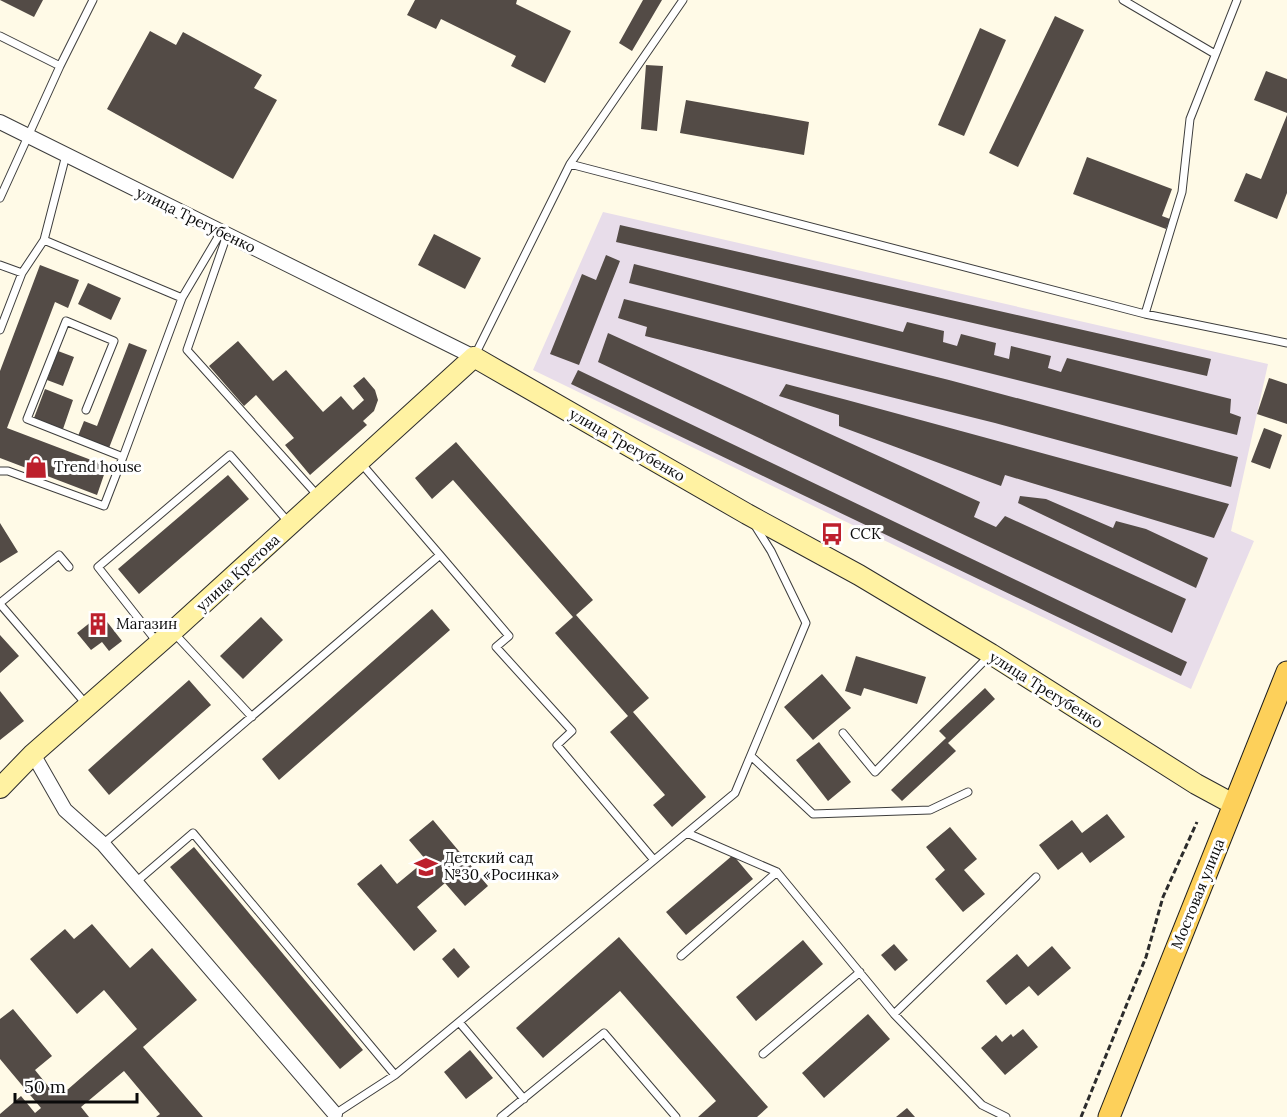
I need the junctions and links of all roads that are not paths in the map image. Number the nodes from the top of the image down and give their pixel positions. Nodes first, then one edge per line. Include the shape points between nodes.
1 (93, 0) edge
2 (683, 0) edge
3 (1123, 0) edge
4 (1237, 0) edge
5 (0, 36) edge
6 (1215, 54) junction
7 (60, 66) junction
8 (0, 122) edge
9 (30, 137) junction
10 (66, 155) junction
11 (570, 164) junction
12 (0, 198) edge
13 (224, 234) junction
14 (44, 240) junction
15 (0, 265) edge
16 (22, 273) junction
17 (182, 298) junction
18 (1145, 314) junction
19 (0, 330) edge
20 (1287, 343) edge
21 (474, 357) junction
22 (86, 410) dead end
23 (123, 457) junction
24 (360, 462) junction
25 (0, 471) edge
26 (320, 498) junction
27 (747, 514) junction
28 (291, 525) junction
29 (440, 555) junction
30 (69, 567) dead end
31 (0, 603) edge
32 (166, 638) junction
33 (990, 654) junction
34 (1287, 672) edge
35 (87, 706) junction
36 (252, 717) junction
37 (843, 734) dead end
38 (33, 754) junction
39 (751, 756) junction
40 (0, 788) edge
41 (968, 792) dead end
42 (1233, 804) junction
43 (687, 833) junction
44 (103, 844) junction
45 (654, 860) junction
46 (777, 872) junction
47 (1036, 877) dead end
48 (136, 882) junction
49 (681, 956) dead end
50 (860, 972) junction
51 (894, 1014) junction
52 (459, 1022) junction
53 (763, 1054) dead end
54 (395, 1076) junction
55 (524, 1099) junction
56 (335, 1114) joint
57 (501, 1117) edge
58 (676, 1117) edge
59 (1006, 1117) edge
60 (1109, 1117) edge

1 - 7 lane
2 - 11 lane
3 - 6 lane
4 - 6 lane
5 - 7 lane
6 - 18 lane via 1190,119 1182,192
7 - 9 lane
8 - 9 street, улица Трегубенко
9 - 10 street, улица Трегубенко
9 - 12 lane
10 - 13 street, улица Трегубенко
10 - 14 lane
11 - 18 lane
11 - 21 lane
13 - 17 lane
13 - 21 street, улица Трегубенко
13 - 26 lane via 187,350
14 - 16 lane
14 - 17 lane
15 - 16 lane
16 - 19 lane
17 - 23 lane
18 - 20 lane
21 - 24 street, улица Кретова
21 - 27 street, улица Трегубенко
22 - 23 lane via 114,341 66,321 27,419
23 - 25 lane via 104,506
24 - 26 street, улица Кретова
24 - 29 lane
26 - 28 street, улица Кретова
27 - 33 street, улица Трегубенко via 860,575
27 - 39 lane via 771,551 806,622
28 - 32 street, улица Кретова
28 - 32 lane via 230,455 98,567
29 - 36 lane
29 - 45 lane via 509,636 496,647 572,731 557,745
30 - 31 lane via 58,555
31 - 35 lane
32 - 35 street, улица Кретова
32 - 36 lane
33 - 37 lane via 874,772
33 - 42 street, улица Трегубенко
34 - 42 main road, Мостовая улица
35 - 38 street, улица Кретова
36 - 44 lane
38 - 40 street, улица Кретова
38 - 44 street via 65,810
39 - 41 lane via 813,814 930,810
39 - 43 lane via 735,793
42 - 60 main road, Мостовая улица
43 - 45 lane
43 - 46 lane
44 - 48 street
45 - 52 lane
46 - 49 lane
46 - 50 lane
47 - 51 lane
48 - 54 lane via 193,833
48 - 56 street
50 - 51 lane
50 - 53 lane
51 - 59 lane via 982,1105
52 - 54 lane
52 - 55 lane
54 - 56 lane
55 - 57 lane
55 - 58 lane via 604,1033

